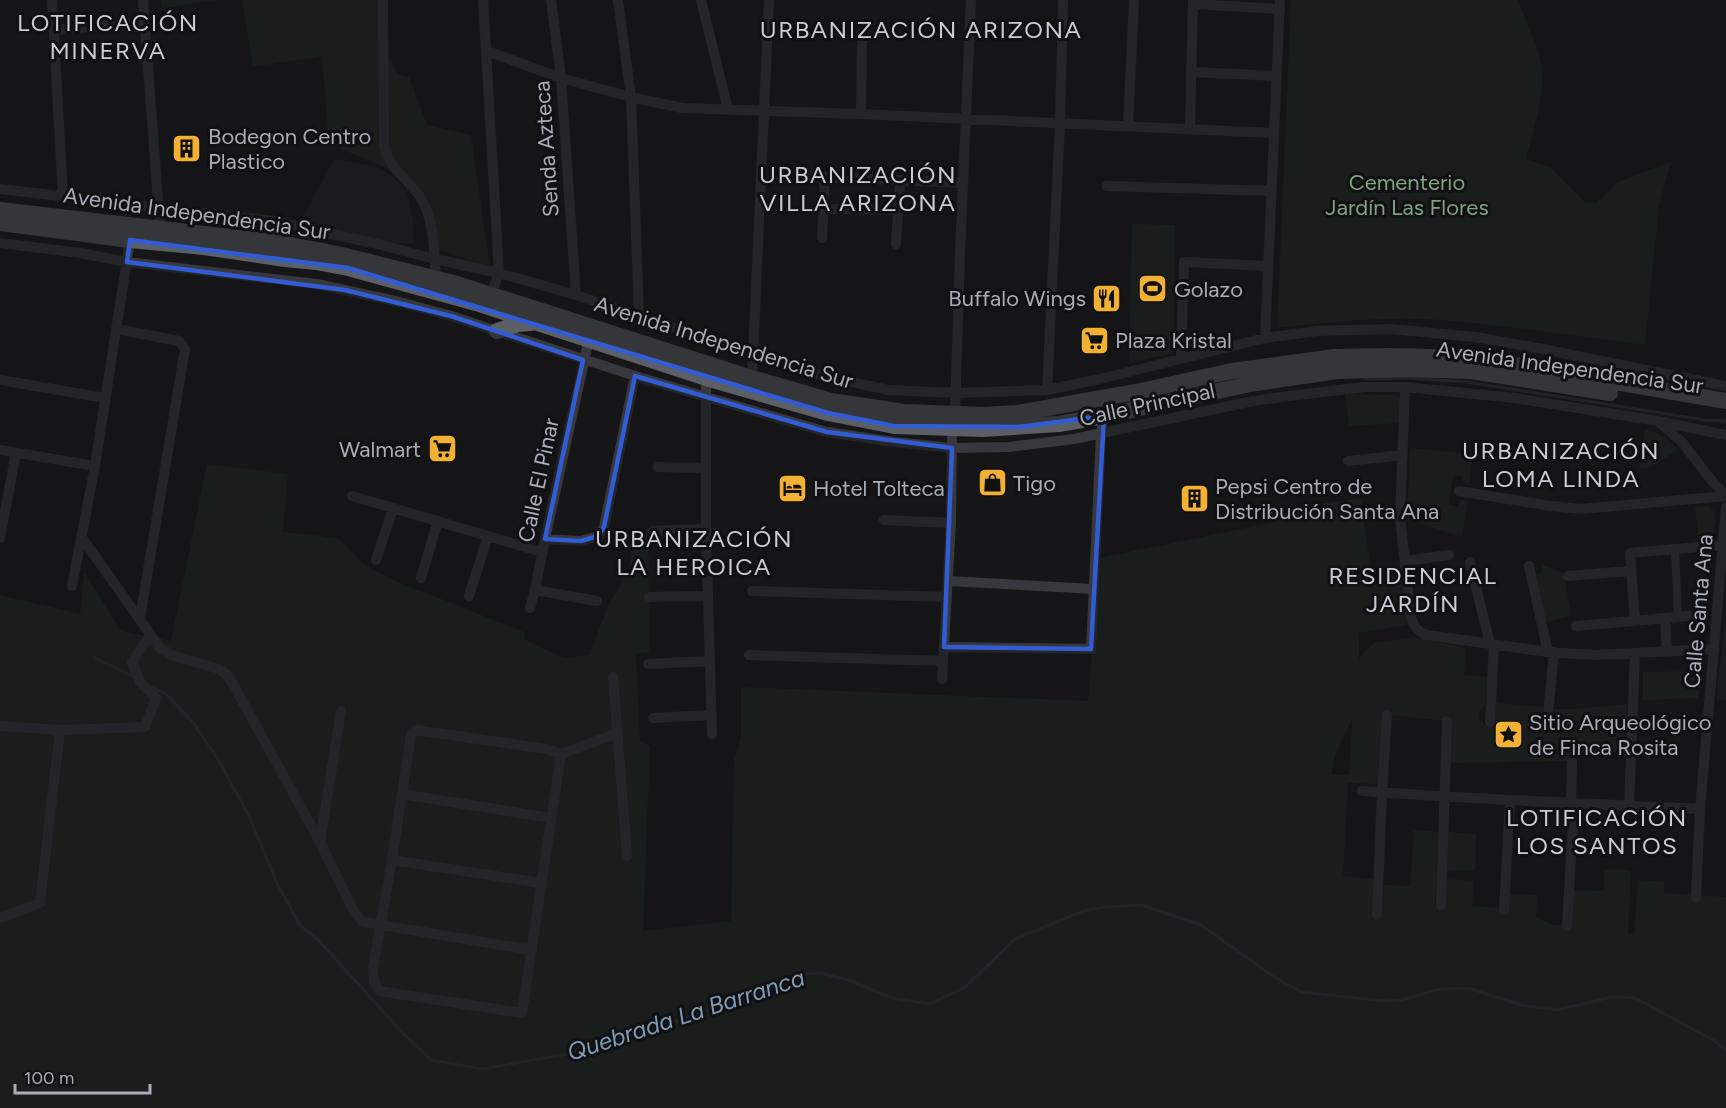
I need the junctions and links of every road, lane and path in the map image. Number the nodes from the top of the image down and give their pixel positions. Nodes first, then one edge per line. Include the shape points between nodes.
1 (52, 0) edge
2 (143, 0) edge
3 (383, 0) edge
4 (483, 0) edge
5 (551, 0) edge
6 (618, 0) edge
7 (701, 0) edge
8 (769, 0) edge
9 (971, 0) edge
10 (1063, 0) edge
11 (1134, 0) edge
12 (1193, 2) edge
13 (1280, 5) edge
14 (145, 22) junction
15 (54, 30) junction
16 (862, 33) dead end
17 (487, 51) junction
18 (1191, 72) junction
19 (1277, 76) junction
20 (561, 78) junction
21 (631, 97) junction
22 (728, 110) junction
23 (764, 111) junction
24 (861, 114) junction
25 (967, 119) junction
26 (1060, 124) junction
27 (1128, 126) junction
28 (1190, 129) junction
29 (1274, 133) junction
30 (807, 176) dead end
31 (825, 177) junction
32 (900, 181) junction
33 (963, 183) junction
34 (1107, 186) dead end
35 (0, 189) edge
36 (1272, 191) junction
37 (63, 196) junction
38 (159, 208) junction
39 (823, 209) junction
40 (0, 210) edge
41 (898, 210) junction
42 (0, 223) edge
43 (160, 228) junction
44 (314, 230) junction
45 (822, 238) dead end
46 (129, 240) junction
47 (0, 243) edge
48 (896, 244) dead end
49 (306, 247) junction
50 (435, 259) junction
51 (127, 262) junction
52 (1268, 266) junction
53 (499, 273) junction
54 (436, 279) junction
55 (491, 295) junction
56 (576, 295) junction
57 (639, 316) junction
58 (539, 323) junction
59 (117, 329) junction
60 (497, 331) junction
61 (1265, 338) junction
62 (589, 339) junction
63 (753, 353) junction
64 (1181, 358) junction
65 (583, 360) junction
66 (635, 376) junction
67 (706, 378) junction
68 (752, 378) junction
69 (0, 380) edge
70 (1250, 384) junction
71 (1726, 386) edge
72 (1405, 387) junction
73 (1047, 390) junction
74 (956, 393) junction
75 (105, 398) junction
76 (1253, 401) junction
77 (1726, 401) edge
78 (706, 402) junction
79 (1726, 410) edge
80 (1104, 416) junction
81 (953, 421) junction
82 (1658, 421) junction
83 (1101, 434) junction
84 (1726, 435) edge
85 (952, 448) junction
86 (0, 450) edge
87 (16, 453) junction
88 (1403, 455) junction
89 (1348, 461) dead end
90 (95, 466) junction
91 (658, 467) dead end
92 (705, 468) junction
93 (1459, 491) dead end
94 (352, 496) dead end
95 (1726, 496) edge
96 (1726, 507) edge
97 (393, 508) junction
98 (884, 520) dead end
99 (438, 521) junction
100 (951, 523) junction
101 (706, 529) junction
102 (652, 531) dead end
103 (488, 536) junction
104 (0, 538) edge
105 (82, 538) junction
106 (545, 539) junction
107 (1723, 545) junction
108 (1675, 549) junction
109 (542, 552) junction
110 (1449, 555) dead end
111 (376, 560) dead end
112 (1405, 561) junction
113 (1470, 562) dead end
114 (1529, 566) dead end
115 (1631, 571) junction
116 (1568, 576) dead end
117 (421, 578) dead end
118 (948, 581) junction
119 (72, 586) dead end
120 (1094, 588) junction
121 (535, 590) junction
122 (752, 591) dead end
123 (469, 596) dead end
124 (708, 596) junction
125 (649, 597) dead end
126 (947, 597) junction
127 (597, 601) dead end
128 (530, 608) dead end
129 (1700, 615) dead end
130 (1678, 617) junction
131 (140, 618) junction
132 (1665, 618) junction
133 (1635, 621) junction
134 (1576, 626) dead end
135 (150, 635) junction
136 (1492, 644) junction
137 (944, 648) junction
138 (1714, 649) junction
139 (1667, 651) junction
140 (1551, 652) junction
141 (1635, 652) junction
142 (749, 655) dead end
143 (710, 661) junction
144 (943, 661) junction
145 (648, 664) dead end
146 (613, 677) dead end
147 (942, 679) dead end
148 (341, 711) dead end
149 (711, 715) junction
150 (1387, 715) dead end
151 (652, 718) dead end
152 (1447, 721) dead end
153 (1490, 722) dead end
154 (1547, 724) dead end
155 (0, 726) edge
156 (60, 730) junction
157 (618, 732) junction
158 (712, 734) dead end
159 (561, 753) junction
160 (1572, 762) dead end
161 (1362, 790) dead end
162 (1382, 792) junction
163 (402, 794) junction
164 (1444, 795) junction
165 (1510, 801) junction
166 (1572, 804) junction
167 (1629, 806) junction
168 (1700, 809) junction
169 (551, 818) junction
170 (320, 842) junction
171 (627, 856) dead end
172 (392, 860) junction
173 (541, 883) junction
174 (1696, 897) dead end
175 (1441, 905) dead end
176 (1504, 910) dead end
177 (1377, 915) dead end
178 (0, 918) edge
179 (381, 925) junction
180 (1567, 926) dead end
181 (532, 950) junction

1 - 15 street
2 - 14 street
3 - 50 street via 385,153 422,199 433,234
4 - 17 street
5 - 20 street, Senda Azteca
6 - 21 street
7 - 22 street
8 - 23 street
9 - 25 street
10 - 26 street
11 - 27 street
12 - 13 street
12 - 18 street
13 - 19 street
14 - 15 street
14 - 38 street
15 - 37 street
16 - 24 street
17 - 20 street
17 - 53 street
18 - 19 street
18 - 28 street
19 - 29 street
20 - 21 street
20 - 56 street, Senda Azteca
21 - 22 street via 682,108
21 - 57 street
22 - 23 street
23 - 24 street
23 - 63 street
24 - 25 street
25 - 26 street
25 - 33 street
26 - 27 street
26 - 73 street
27 - 28 street
28 - 29 street
29 - 36 street
30 - 31 street
31 - 32 street
31 - 39 street
32 - 33 street
32 - 41 street
33 - 74 street
34 - 36 street
35 - 37 street
36 - 52 street
37 - 38 street
38 - 43 street
38 - 44 street via 273,221
39 - 41 street
39 - 45 street
40 - 43 highway, Avenida Independencia Sur
41 - 48 street
42 - 46 highway, Avenida Independencia Sur
43 - 49 highway, Avenida Independencia Sur
44 - 49 street
44 - 50 street
46 - 51 street
46 - 58 highway, Avenida Independencia Sur via 316,262
47 - 51 street, Calle Principal
49 - 54 highway, Avenida Independencia Sur
50 - 53 street
50 - 54 street
51 - 59 street
51 - 60 street, Calle Principal via 317,284 400,302
52 - 61 street
52 - 64 street via 1184,262
53 - 55 street
53 - 56 street
54 - 55 highway, Avenida Independencia Sur
55 - 68 highway, Avenida Independencia Sur
56 - 57 street
57 - 63 street
58 - 60 highway
58 - 62 highway, Avenida Independencia Sur
59 - 75 street
59 - 131 street via 179,341 185,350
60 - 65 street, Calle Principal
61 - 64 street
61 - 71 street via 1365,329 1464,336
62 - 65 street, Calle El Pinar
62 - 67 highway, Avenida Independencia Sur
63 - 68 street
63 - 74 street via 806,372 888,390
64 - 73 street
65 - 66 street, Calle Principal
65 - 106 street, Calle El Pinar
66 - 78 street, Calle Principal
66 - 106 street via 604,527 598,536 581,541
67 - 78 street
67 - 81 highway, Avenida Independencia Sur via 894,426
68 - 81 highway, Avenida Independencia Sur via 831,401
69 - 75 street
70 - 76 street
70 - 79 highway, Avenida Independencia Sur via 1337,371 1471,371
70 - 80 highway, Avenida Independencia Sur
72 - 76 street, Calle Principal via 1365,387
72 - 82 street, Calle Principal via 1515,398
72 - 88 street
73 - 74 street
74 - 81 street
75 - 90 street
76 - 83 street, Calle Principal
77 - 81 highway, Avenida Independencia Sur via 1475,358 1334,357 1232,371 1136,392
78 - 85 street, Calle Principal via 827,432
78 - 92 street
80 - 81 highway, Avenida Independencia Sur via 983,429
80 - 83 street
81 - 85 street
82 - 84 street, Calle Principal
82 - 95 street via 1682,442
83 - 85 street, Calle Principal via 1009,447
83 - 120 street
85 - 100 street
86 - 87 street
87 - 90 street
87 - 104 street
88 - 89 street
88 - 112 street via 1400,517
90 - 105 street
91 - 92 street
92 - 101 street
93 - 95 street via 1564,508
94 - 97 street
96 - 107 street, Calle Santa Ana
97 - 99 street
97 - 111 street
98 - 100 street
99 - 103 street
99 - 117 street
100 - 118 street
101 - 102 street
101 - 124 street
103 - 109 street
103 - 123 street
105 - 119 street
105 - 131 street
106 - 109 street, Calle El Pinar
107 - 108 street
107 - 138 street, Calle Santa Ana
108 - 115 street via 1630,553
108 - 130 street
109 - 121 street, Calle El Pinar
110 - 112 street
112 - 136 street via 1411,618 1417,630 1427,635
113 - 136 street
114 - 140 street
115 - 116 street
115 - 133 street
118 - 120 street
118 - 126 street
120 - 137 street via 1091,650
121 - 127 street
121 - 128 street, Calle El Pinar
122 - 126 street
124 - 125 street
124 - 143 street
126 - 137 street
129 - 130 street
130 - 132 street
131 - 135 street
132 - 133 street
132 - 139 street
133 - 134 street
135 - 156 street via 132,662 140,682 156,698 145,727
135 - 170 street via 171,655 226,674
136 - 140 street
136 - 153 street
137 - 144 street
138 - 139 street
138 - 168 street, Calle Santa Ana
139 - 141 street
140 - 141 street
140 - 154 street
141 - 167 street
142 - 144 street
143 - 145 street
143 - 149 street
144 - 147 street
146 - 157 street
148 - 170 street
149 - 151 street
149 - 158 street
150 - 162 street
152 - 164 street
155 - 156 street
156 - 178 street via 40,903
157 - 159 street
157 - 171 street
159 - 163 street via 416,730 411,734
159 - 169 street
160 - 166 street
161 - 162 street
162 - 164 street
162 - 177 street
163 - 169 street
163 - 172 street
164 - 165 street
164 - 175 street
165 - 166 street
165 - 176 street
166 - 167 street
166 - 180 street
167 - 168 street
168 - 174 street, Calle Santa Ana
169 - 173 street
170 - 179 street via 354,912 362,921
172 - 173 street
172 - 179 street
173 - 181 street
179 - 181 street
179 - 181 street via 373,968 379,991 522,1013

